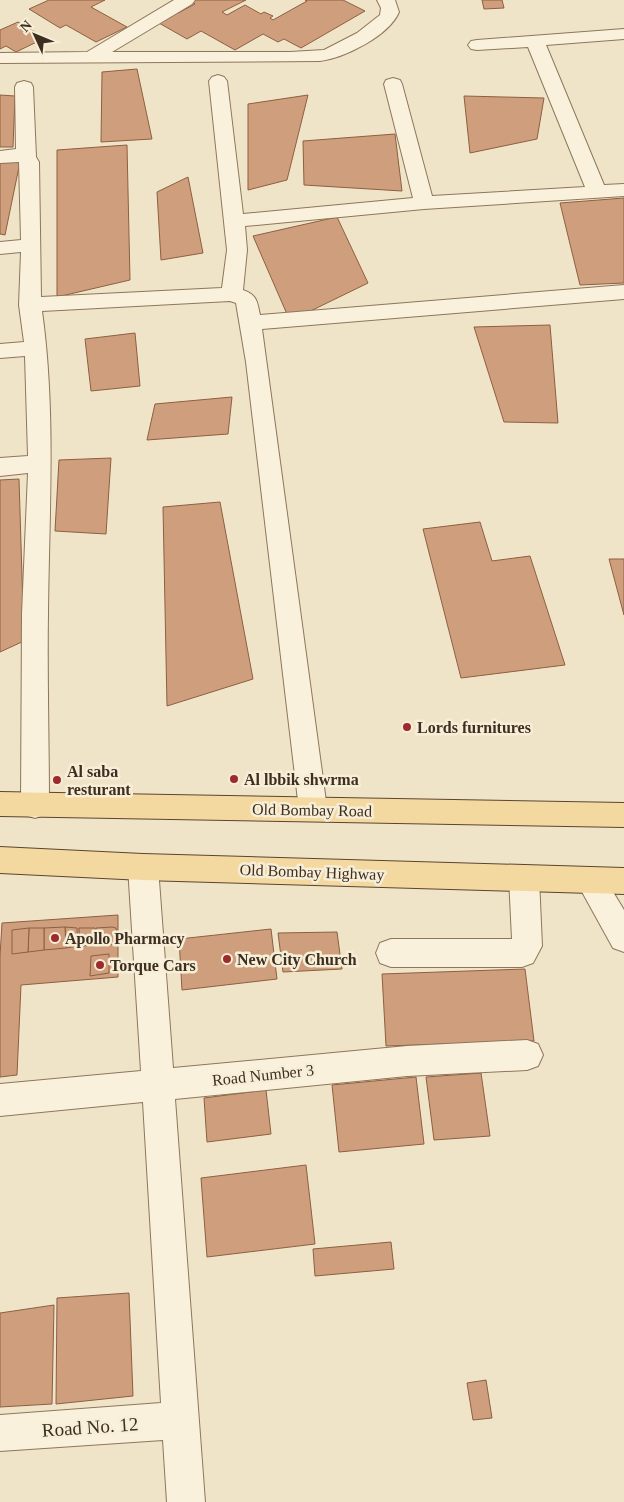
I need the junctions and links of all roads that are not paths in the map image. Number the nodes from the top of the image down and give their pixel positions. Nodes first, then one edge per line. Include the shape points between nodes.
1 (386, 0) edge
2 (182, 1) edge
3 (624, 34) edge
4 (535, 41) junction
5 (477, 45) dead end
6 (92, 56) junction
7 (0, 58) edge
8 (218, 81) dead end
9 (393, 84) dead end
10 (24, 87) dead end
11 (0, 156) edge
12 (26, 157) junction
13 (624, 190) edge
14 (597, 192) junction
15 (424, 203) junction
16 (234, 221) junction
17 (32, 245) junction
18 (0, 248) edge
19 (624, 292) edge
20 (232, 294) junction
21 (30, 305) junction
22 (251, 323) junction
23 (36, 348) junction
24 (0, 351) edge
25 (40, 464) junction
26 (0, 467) edge
27 (0, 804) edge
28 (35, 806) junction
29 (313, 809) junction
30 (624, 816) edge
31 (0, 860) edge
32 (143, 867) junction
33 (524, 878) junction
34 (591, 881) junction
35 (624, 881) edge
36 (624, 938) edge
37 (391, 953) dead end
38 (527, 1055) dead end
39 (157, 1085) junction
40 (0, 1100) edge
41 (180, 1420) junction
42 (0, 1433) edge
43 (186, 1502) edge

1 - 6 street via 390,16 372,31 328,54 290,57
2 - 6 street
3 - 4 street
4 - 5 street
4 - 14 street
6 - 7 street
8 - 16 street
9 - 15 street
10 - 12 street
11 - 12 street
12 - 17 street via 29,162
13 - 14 street
14 - 15 street
15 - 16 street
16 - 20 street via 238,250
17 - 18 street
17 - 21 street
19 - 22 street
20 - 21 street
20 - 22 street via 246,299
21 - 23 street
22 - 29 street
23 - 24 street
23 - 25 street
25 - 26 street
25 - 28 street via 35,614
27 - 28 main road, Old Bombay Road
28 - 29 main road, Old Bombay Road
29 - 30 main road, Old Bombay Road
31 - 32 main road, Old Bombay Highway
32 - 33 main road, Old Bombay Highway
32 - 39 street
33 - 34 main road, Old Bombay Highway
33 - 37 street via 527,946 522,953
34 - 35 main road, Old Bombay Highway
34 - 36 street
38 - 39 street, Road Number 3 via 406,1061
39 - 40 street, Road Number 3
39 - 41 street
41 - 42 street, Road No. 12
41 - 43 street

